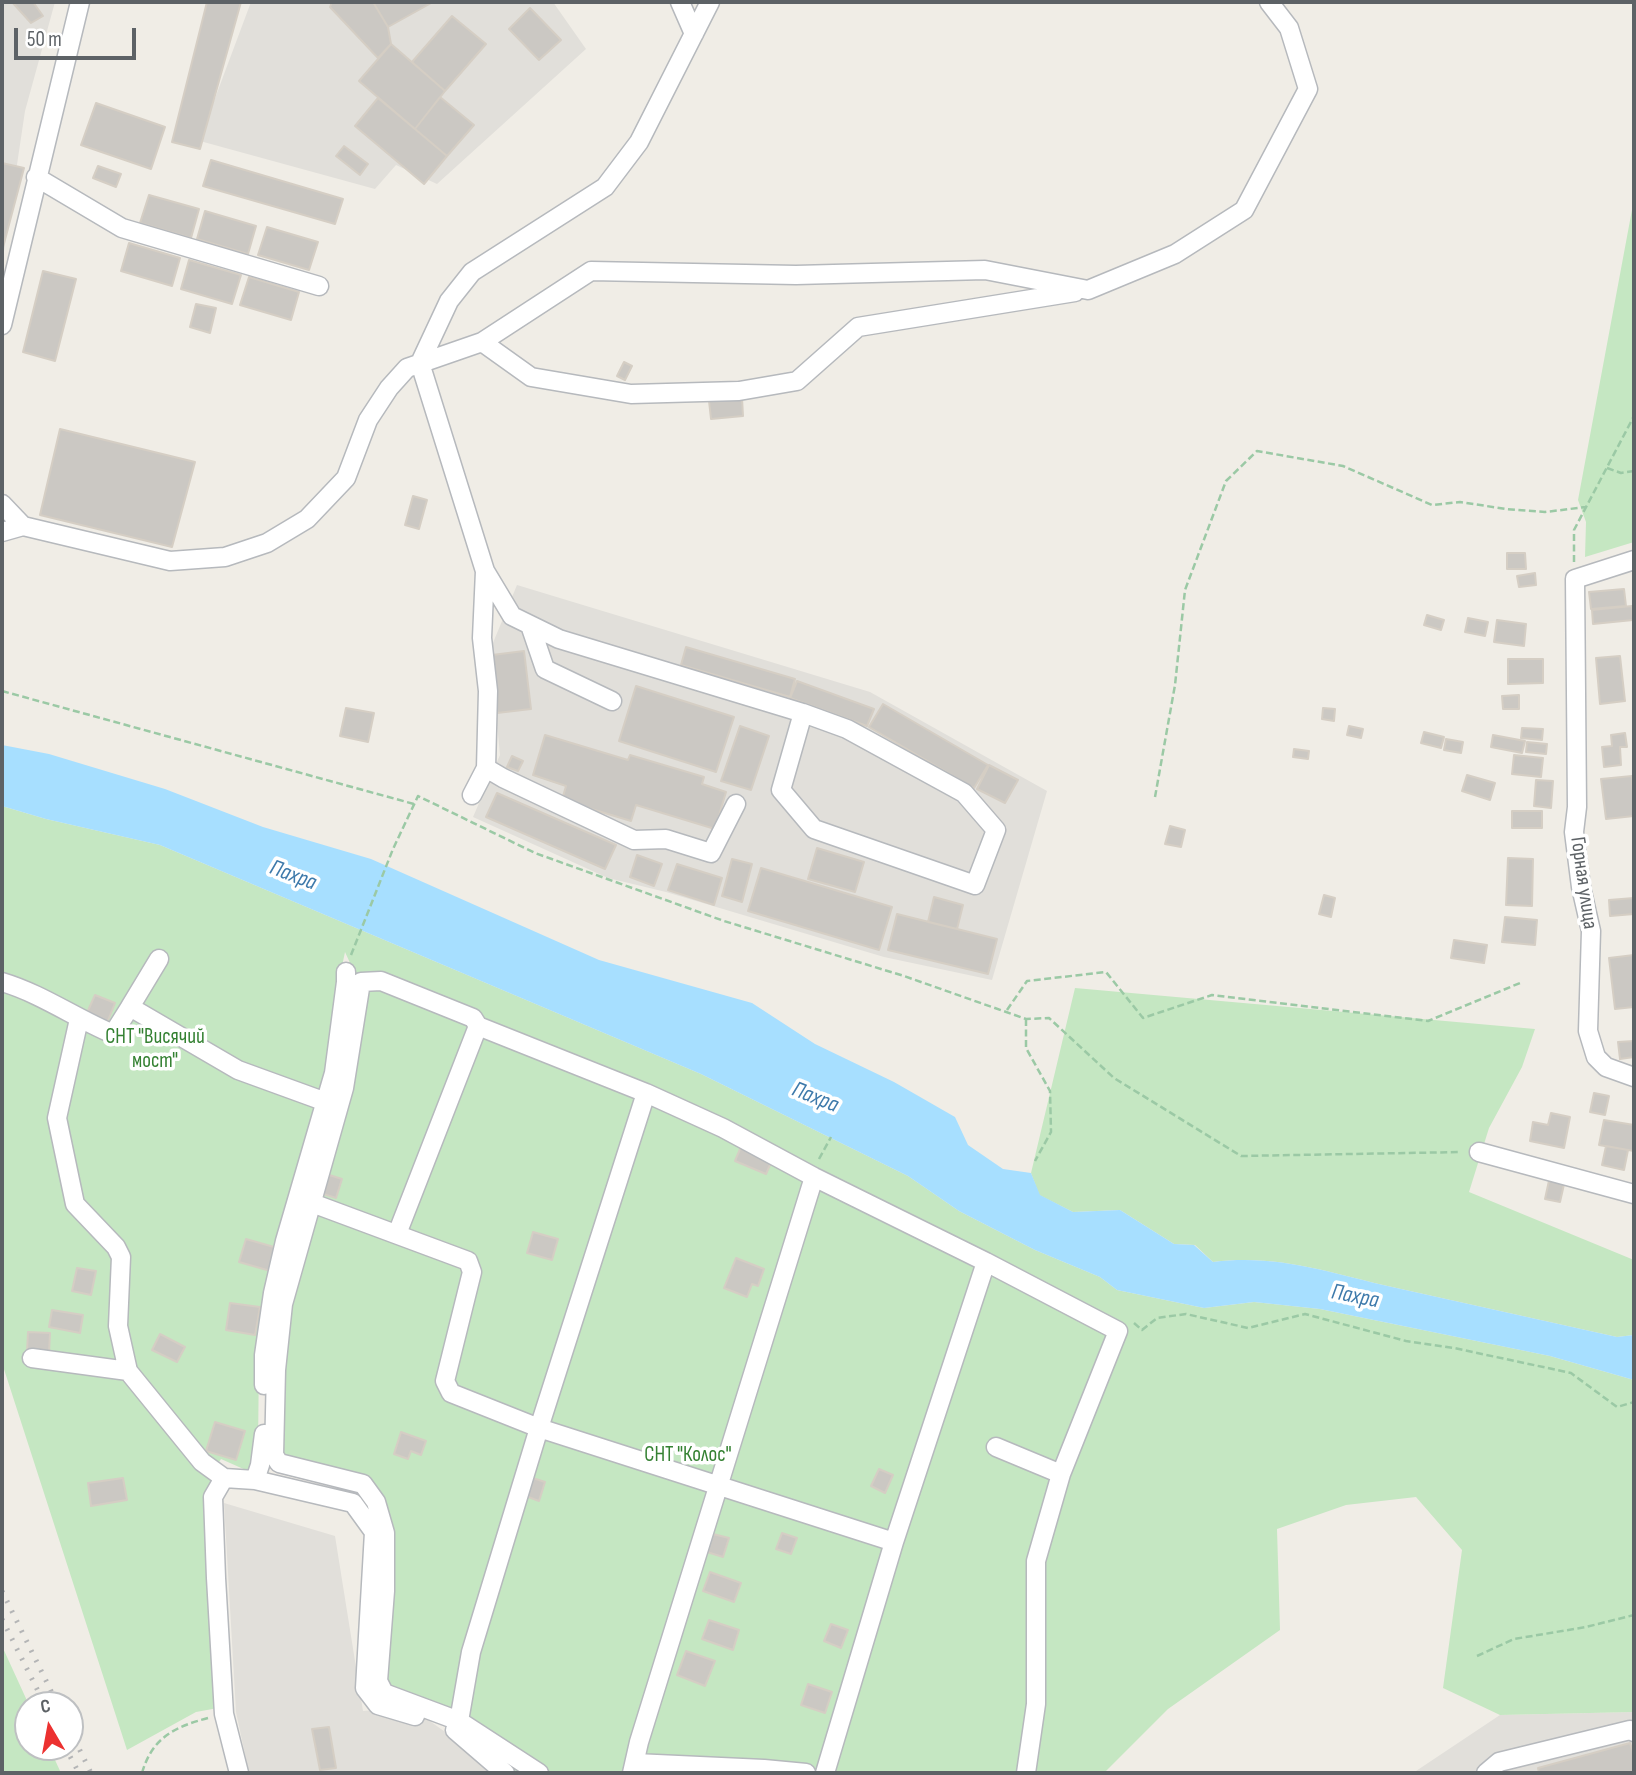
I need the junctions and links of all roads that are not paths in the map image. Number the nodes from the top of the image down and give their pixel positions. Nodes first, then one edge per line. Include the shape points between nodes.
1 (80, 2) edge
2 (680, 2) edge
3 (710, 2) edge
4 (1269, 2) edge
5 (694, 34) junction
6 (36, 177) junction
7 (319, 286) dead end
8 (1088, 289) junction
9 (2, 325) edge
10 (482, 342) junction
11 (421, 363) junction
12 (2, 504) edge
13 (23, 526) junction
14 (2, 532) edge
15 (1634, 560) edge
16 (485, 571) junction
17 (530, 625) junction
18 (612, 701) dead end
19 (803, 713) junction
20 (486, 768) junction
21 (472, 795) dead end
22 (736, 804) dead end
23 (159, 960) dead end
24 (348, 964) road end
25 (2, 982) edge
26 (130, 1007) junction
27 (79, 1019) junction
28 (478, 1026) junction
29 (1634, 1077) edge
30 (646, 1093) junction
31 (326, 1102) junction
32 (1479, 1152) road end
33 (816, 1169) junction
34 (1634, 1194) edge
35 (312, 1203) junction
36 (397, 1234) junction
37 (986, 1262) junction
38 (32, 1358) dead end
39 (128, 1371) junction
40 (539, 1428) junction
41 (996, 1447) dead end
42 (1061, 1474) junction
43 (224, 1478) junction
44 (255, 1480) junction
45 (719, 1487) junction
46 (894, 1542) junction
47 (459, 1721) junction
48 (1634, 1732) edge
49 (634, 1768) edge
50 (239, 1773) edge
51 (505, 1773) edge
52 (538, 1773) edge
53 (806, 1773) edge
54 (825, 1773) edge
55 (1026, 1773) edge
56 (1486, 1773) edge

1 - 6 street
2 - 5 street
3 - 5 street
4 - 8 street via 1289,27 1308,89 1244,210 1175,254
5 - 11 street via 639,142 605,187 472,272 449,301
6 - 7 street via 122,228
6 - 9 street
8 - 10 street via 985,270 796,275 591,271
8 - 10 street via 858,327 797,381 739,390 631,394 531,377
10 - 11 street
11 - 13 street via 407,368 368,420 346,478 307,519 267,543 225,557 170,561
11 - 16 street
12 - 13 street
13 - 14 street
15 - 29 street, Горная улица via 1574,579 1574,832 1591,931 1588,1031 1596,1057 1606,1068
16 - 17 street via 512,616
16 - 20 street
17 - 18 street via 545,669
17 - 19 street via 559,639
19 - 19 street via 847,729 964,793 996,830 975,885 814,829 781,790
20 - 21 street
20 - 22 street via 634,840 666,839 711,853
23 - 26 street
24 - 31 street
25 - 27 street via 26,989
26 - 27 street via 113,1034
26 - 31 street via 238,1070
27 - 39 street via 57,1118 75,1204 121,1257 118,1326
28 - 30 street
28 - 35 street via 473,1018 381,981 361,982 344,1088
28 - 36 street
30 - 33 street
30 - 40 street
31 - 44 street via 273,1293 264,1355 264,1444
32 - 34 street
33 - 37 street
33 - 45 street
35 - 36 street
35 - 47 street via 283,1304 274,1455 279,1464 363,1484 376,1502 385,1533 378,1681 384,1693
36 - 40 street via 468,1261 472,1272 445,1381 451,1393
37 - 42 street via 1118,1331
37 - 46 street
38 - 39 street
39 - 43 street via 202,1462
40 - 45 street
40 - 47 street via 471,1652
41 - 42 street
42 - 55 street via 1036,1561 1036,1704
43 - 44 street
43 - 50 street via 213,1497 224,1714
44 - 51 street via 352,1503 374,1532 365,1688 378,1704 458,1731
45 - 46 street
45 - 49 street
46 - 54 street
47 - 52 street
48 - 56 street via 1499,1762
49 - 53 street

